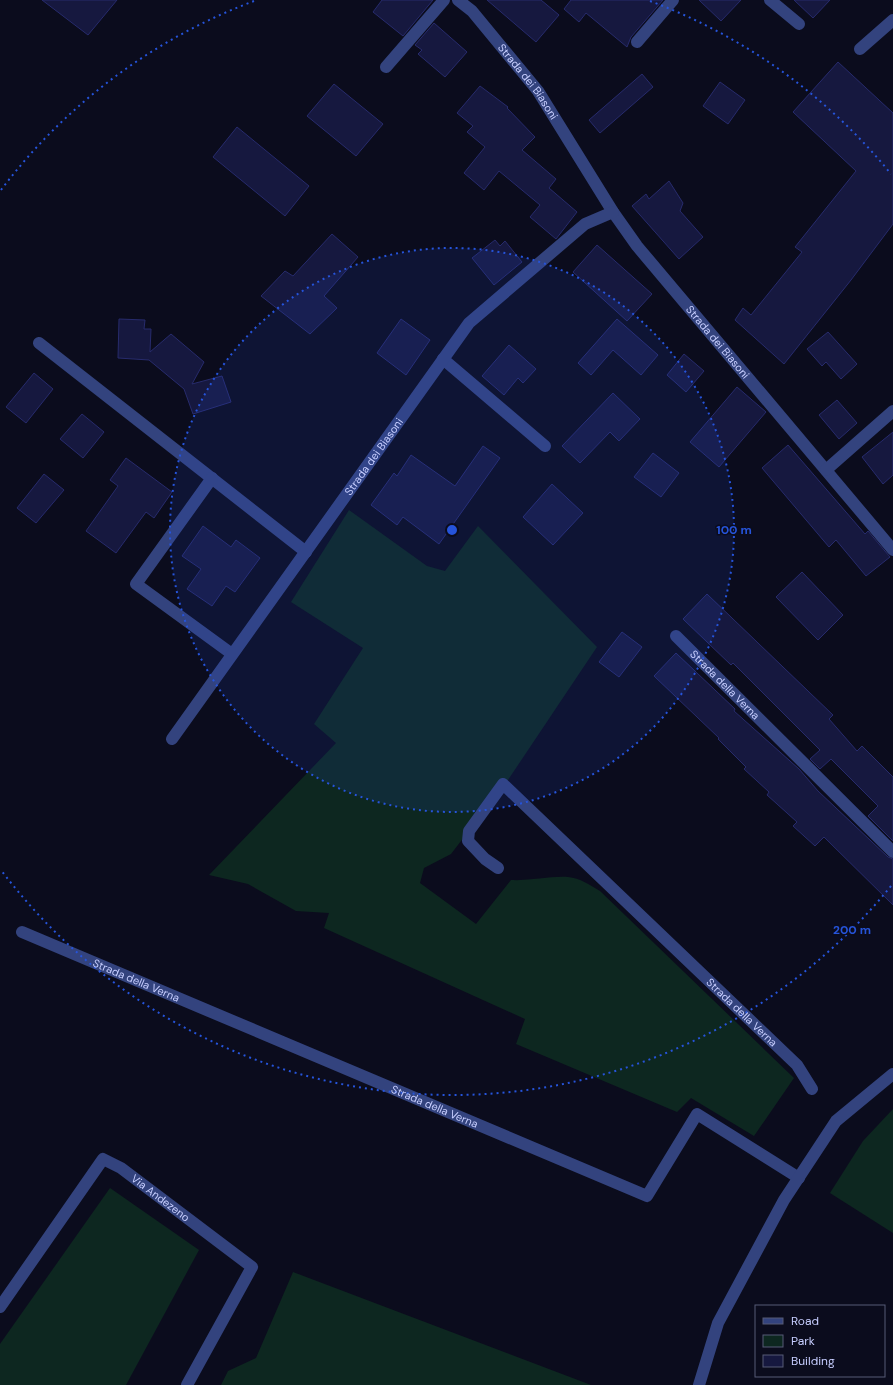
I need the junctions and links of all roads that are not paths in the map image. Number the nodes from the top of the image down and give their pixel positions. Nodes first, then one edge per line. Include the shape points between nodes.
1 (444, 0) edge
2 (458, 0) edge
3 (673, 0) edge
4 (770, 0) edge
5 (893, 20) edge
6 (799, 24) dead end
7 (637, 42) dead end
8 (860, 49) dead end
9 (386, 67) dead end
10 (613, 212) junction
11 (39, 343) dead end
12 (442, 359) junction
13 (893, 411) edge
14 (545, 446) dead end
15 (826, 470) junction
16 (212, 478) junction
17 (893, 550) edge
18 (306, 552) junction
19 (676, 636) dead end
20 (232, 654) junction
21 (172, 739) dead end
22 (893, 852) edge
23 (498, 868) dead end
24 (22, 932) dead end
25 (893, 1074) edge
26 (812, 1089) dead end
27 (799, 1178) junction
28 (0, 1306) edge
29 (187, 1385) edge
30 (699, 1385) edge

1 - 9 street
2 - 10 street, Strada dei Biasoni via 472,11 538,91
3 - 7 street
4 - 6 street
5 - 8 street
10 - 12 street, Strada dei Biasoni via 585,224 469,323
10 - 15 street, Strada dei Biasoni via 637,246
11 - 16 street
12 - 14 street
12 - 18 street, Strada dei Biasoni
13 - 15 street
15 - 17 street, Strada dei Biasoni
16 - 18 street
16 - 20 street via 136,584
18 - 20 street, Strada dei Biasoni
19 - 22 street, Strada della Verna
20 - 21 street, Strada dei Biasoni
23 - 26 street, Strada della Verna via 484,859 468,841 469,831 503,784 797,1065
24 - 27 street, Strada della Verna via 647,1196 697,1114
25 - 27 street via 836,1121
27 - 30 street via 784,1200 718,1324
28 - 29 street, Via Andezeno via 103,1159 121,1168 252,1267

